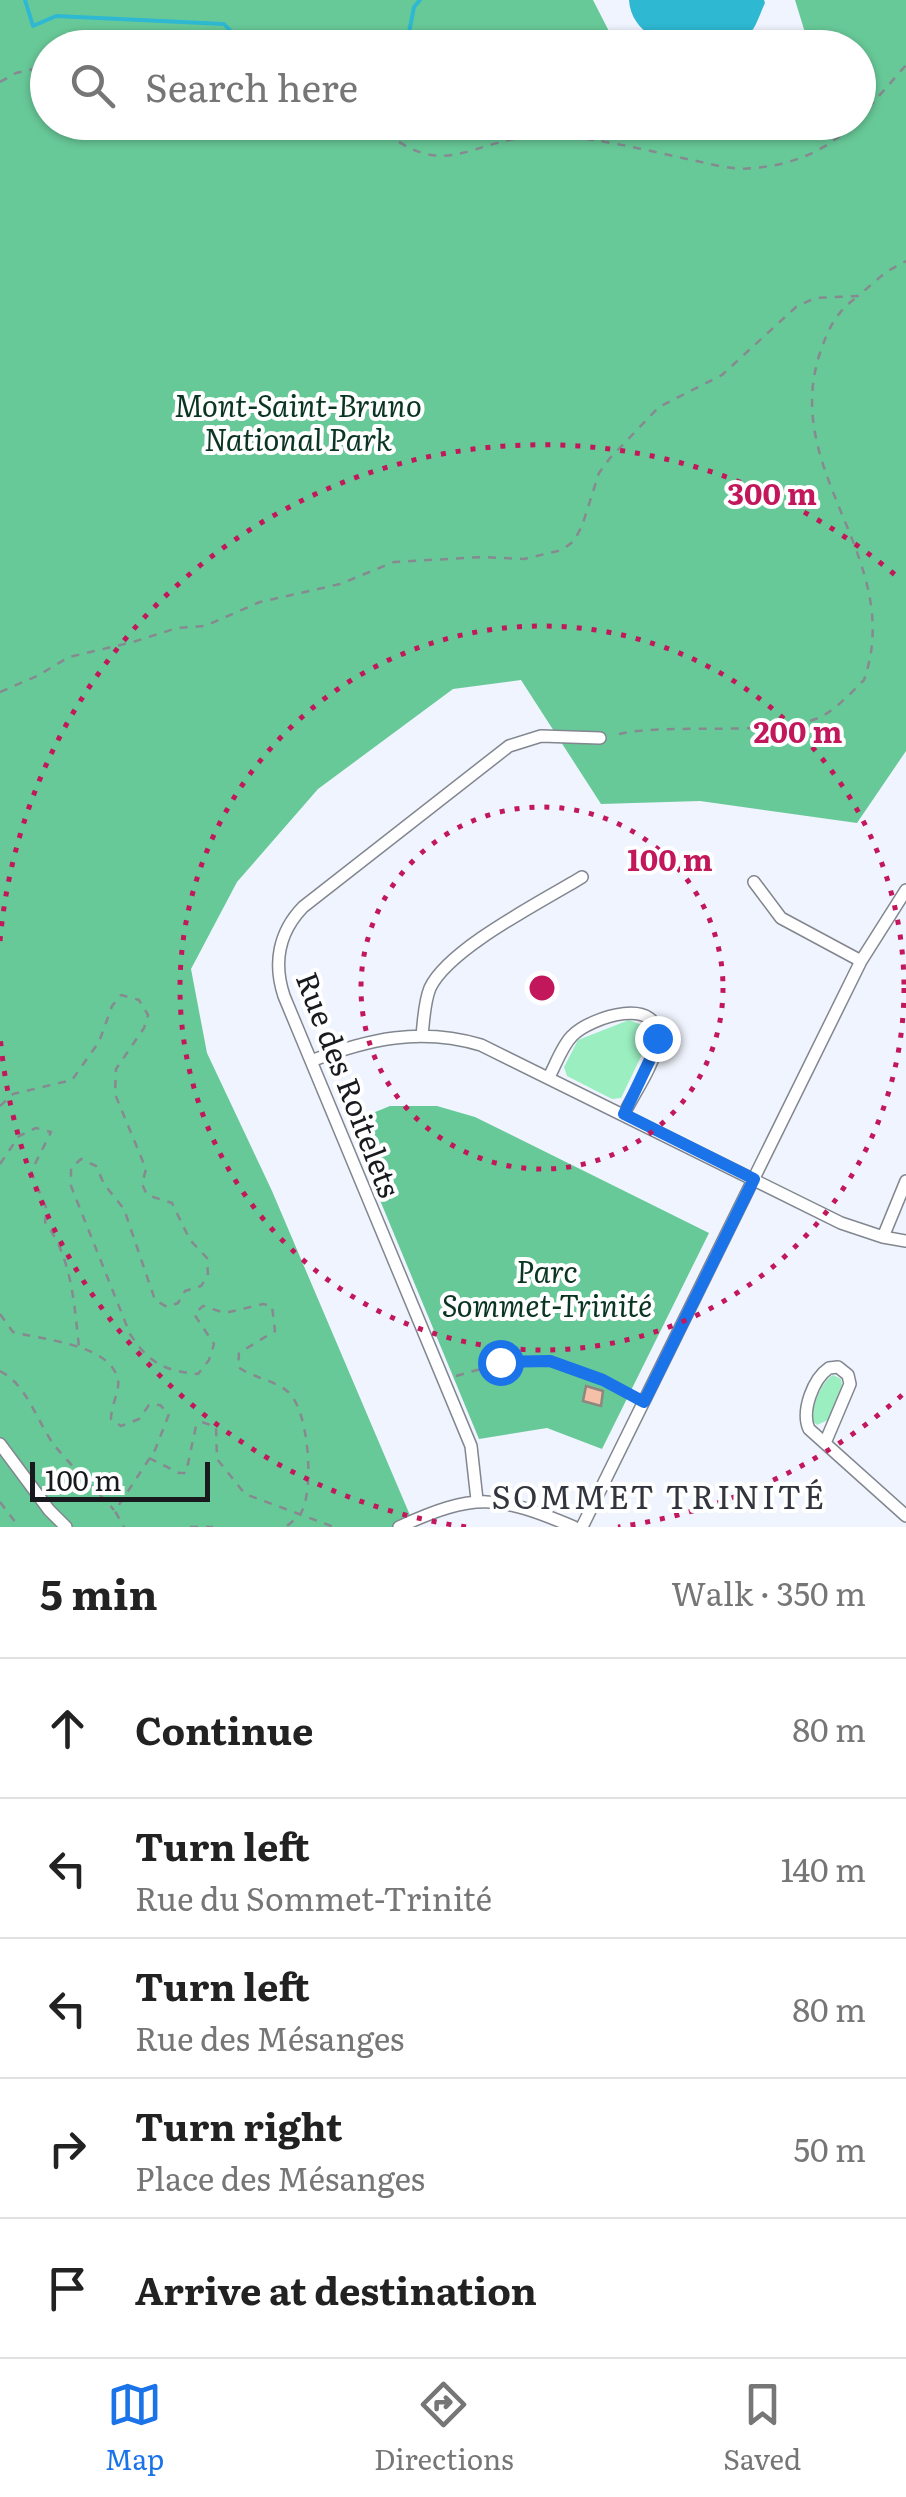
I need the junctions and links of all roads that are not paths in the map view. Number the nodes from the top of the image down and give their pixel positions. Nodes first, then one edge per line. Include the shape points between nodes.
1 (600, 738) dead end
2 (582, 876) dead end
3 (754, 882) dead end
4 (904, 895) edge
5 (862, 960) junction
6 (422, 1035) junction
7 (311, 1061) junction
8 (550, 1077) junction
9 (624, 1114) junction
10 (754, 1179) junction
11 (906, 1181) edge
12 (882, 1237) junction
13 (906, 1241) edge
14 (825, 1443) junction
15 (0, 1444) edge
16 (477, 1500) junction
17 (906, 1516) edge
18 (66, 1527) edge
19 (399, 1527) edge
20 (574, 1527) edge
21 (582, 1527) edge

1 - 7 street, Rue des Roitelets via 541,736 508,746 298,912 281,945 279,974
2 - 6 street via 445,968 427,996
3 - 5 street via 781,918
4 - 5 street
5 - 10 street
6 - 7 street via 370,1040
6 - 8 street via 481,1045
7 - 16 street, Rue des Roitelets via 474,1455
8 - 9 street
8 - 9 street via 575,1033 624,1012 641,1014 654,1026 656,1047
9 - 10 street
10 - 12 street
10 - 21 street
11 - 12 street
12 - 13 street
14 - 14 street via 850,1384 835,1367 821,1374 805,1414 807,1426
14 - 17 street
15 - 18 street
16 - 19 street
16 - 20 street

